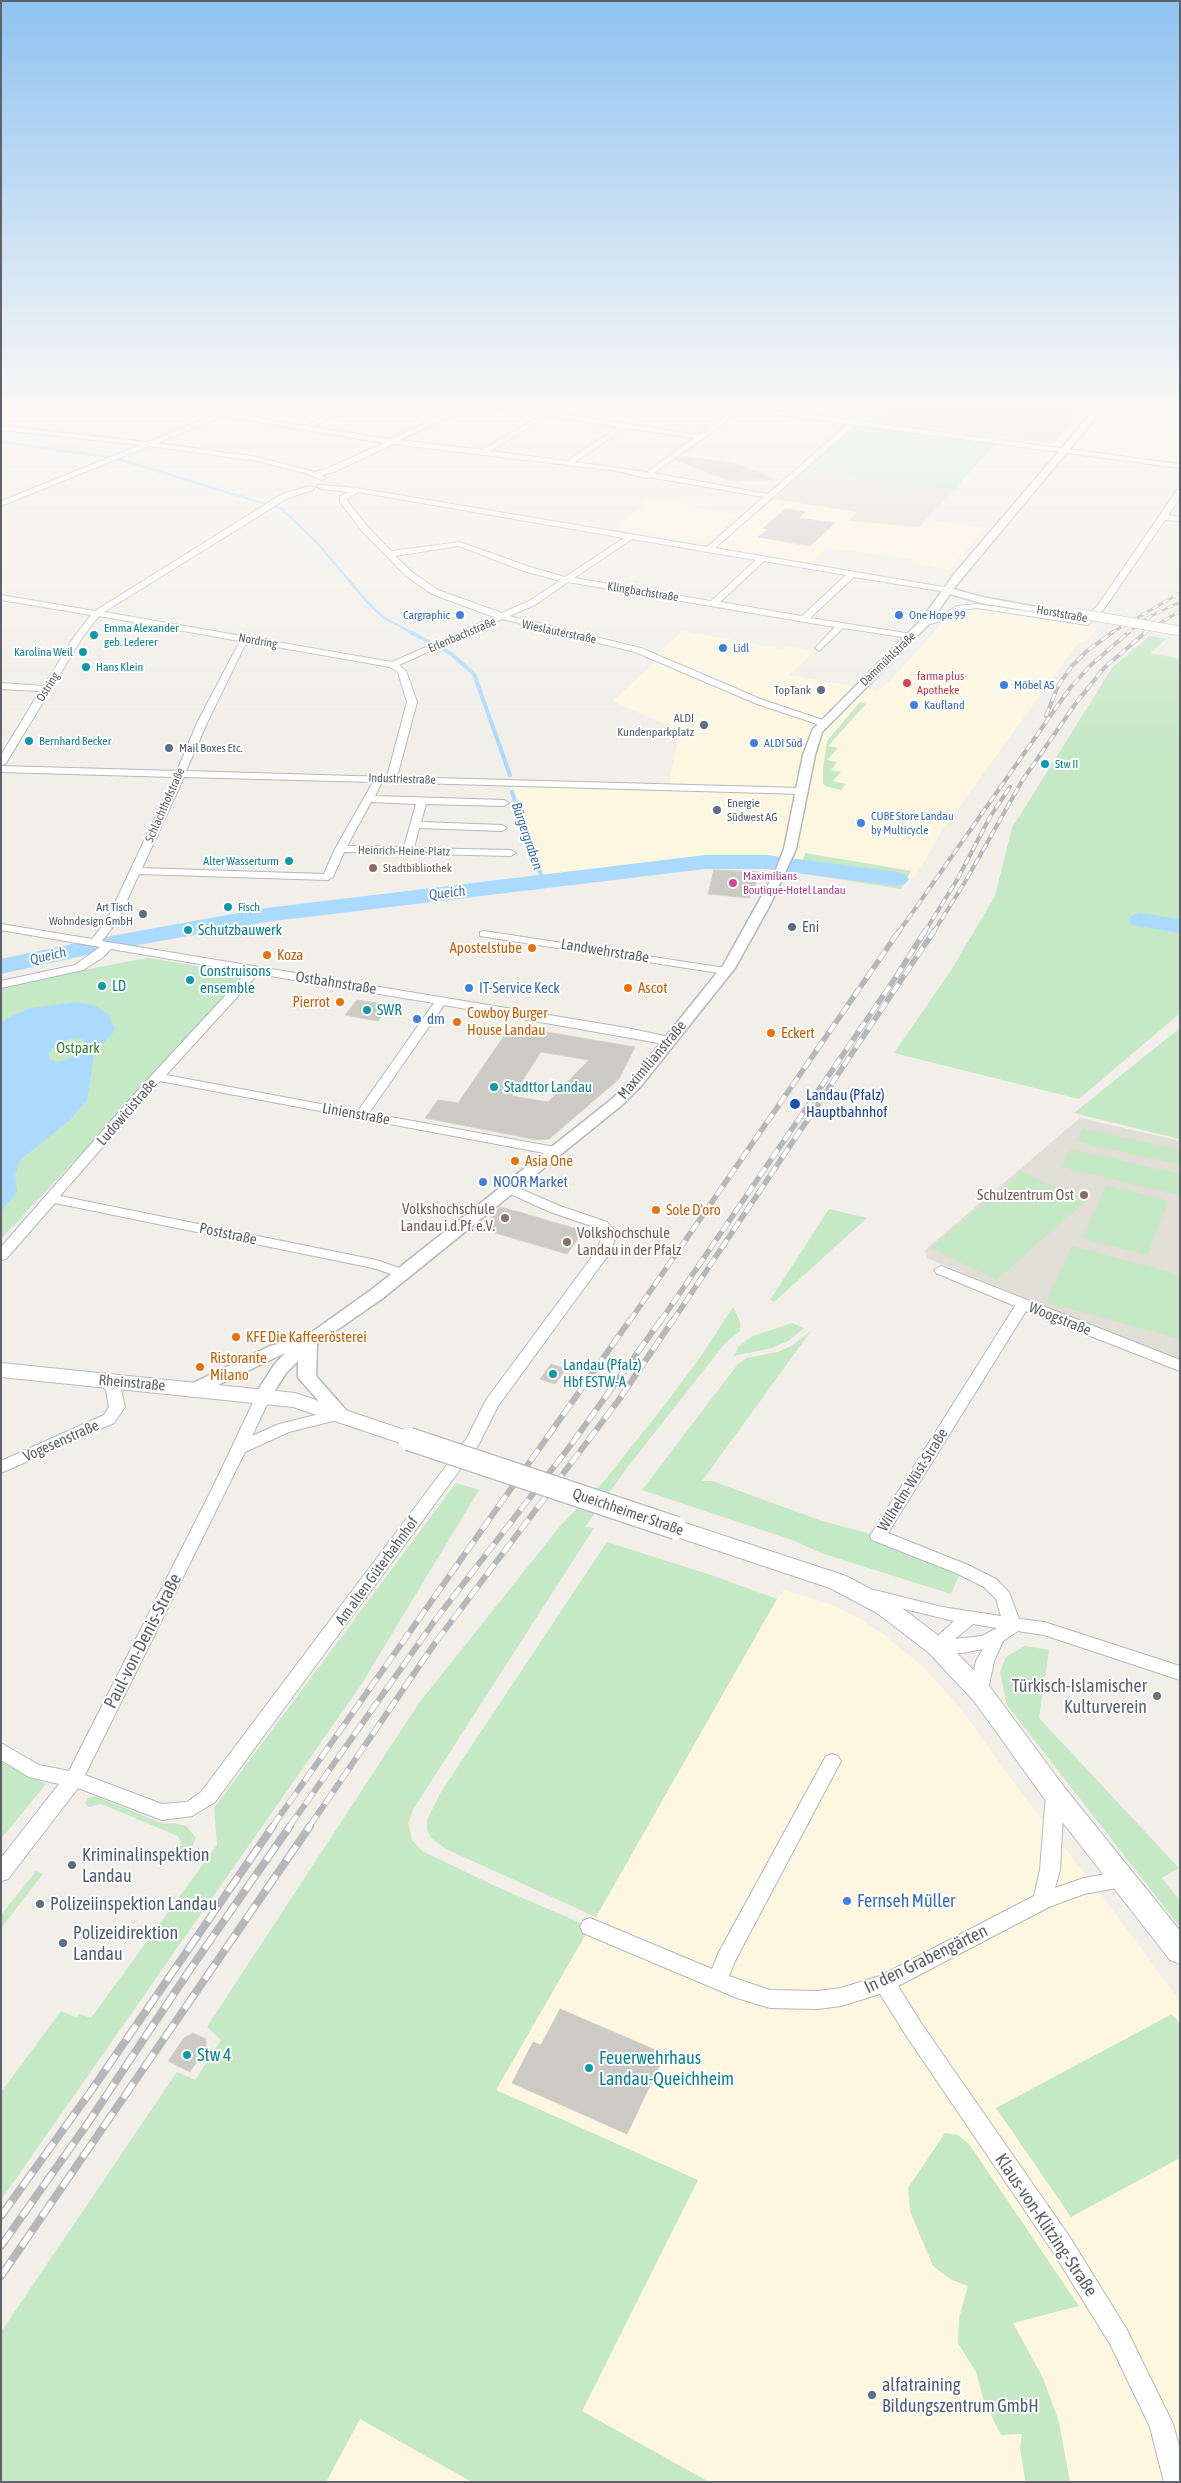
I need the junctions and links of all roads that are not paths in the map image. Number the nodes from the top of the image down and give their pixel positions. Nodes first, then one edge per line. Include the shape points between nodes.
1 (250, 518) edge
2 (356, 518) edge
3 (523, 518) edge
4 (744, 518) edge
5 (1007, 518) edge
6 (1161, 518) edge
7 (631, 536) junction
8 (708, 550) junction
9 (390, 554) junction
10 (762, 559) junction
11 (852, 574) junction
12 (568, 580) junction
13 (946, 590) junction
14 (1, 597) edge
15 (981, 600) junction
16 (713, 604) junction
17 (1018, 605) junction
18 (935, 610) junction
19 (96, 613) junction
20 (502, 618) junction
21 (804, 619) junction
22 (925, 622) junction
23 (841, 625) junction
24 (1180, 632) edge
25 (912, 637) junction
26 (247, 639) junction
27 (820, 648) dead end
28 (393, 665) junction
29 (1, 686) edge
30 (47, 689) junction
31 (824, 723) junction
32 (1, 763) edge
33 (1, 769) edge
34 (179, 774) junction
35 (380, 778) junction
36 (392, 778) junction
37 (802, 791) junction
38 (369, 800) junction
39 (422, 801) junction
40 (504, 803) dead end
41 (415, 825) junction
42 (502, 828) dead end
43 (340, 849) junction
44 (408, 850) junction
45 (511, 853) dead end
46 (135, 871) junction
47 (1, 928) edge
48 (484, 934) dead end
49 (95, 943) junction
50 (108, 945) junction
51 (255, 970) junction
52 (725, 971) junction
53 (1, 985) edge
54 (441, 1001) junction
55 (670, 1041) junction
56 (157, 1077) junction
57 (361, 1115) junction
58 (555, 1151) junction
59 (509, 1188) junction
60 (52, 1198) junction
61 (1, 1256) edge
62 (941, 1270) dead end
63 (403, 1274) junction
64 (1022, 1305) junction
65 (309, 1341) junction
66 (1180, 1366) edge
67 (1, 1370) edge
68 (106, 1381) junction
69 (195, 1389) junction
70 (263, 1396) junction
71 (340, 1414) junction
72 (239, 1448) junction
73 (1, 1468) edge
74 (863, 1593) junction
75 (969, 1618) junction
76 (1012, 1626) junction
77 (997, 1638) junction
78 (936, 1646) junction
79 (1180, 1674) edge
80 (979, 1690) junction
81 (1, 1750) edge
82 (832, 1761) dead end
83 (74, 1779) junction
84 (1055, 1794) junction
85 (1, 1873) edge
86 (1122, 1879) junction
87 (1042, 1901) junction
88 (590, 1928) dead end
89 (1180, 1952) edge
90 (717, 1981) junction
91 (885, 1983) junction
92 (1176, 2482) edge

1 - 19 street
2 - 9 street, Wieslauterstraße
3 - 7 street, Horststraße
4 - 8 street
5 - 13 street, Dammühlstraße
6 - 22 street via 1085,623 971,606
7 - 8 street, Horststraße
7 - 12 street, Erlenbachstraße
8 - 10 street, Horststraße
9 - 12 street, Klingbachstraße via 460,544 527,569
9 - 20 street, Wieslauterstraße via 427,588
10 - 11 street, Horststraße
10 - 16 street
11 - 13 street, Horststraße
11 - 21 street
12 - 16 street, Klingbachstraße
12 - 20 street, Erlenbachstraße
13 - 15 street, Horststraße
13 - 17 street, Horststraße
13 - 18 street, Dammühlstraße
14 - 19 street, Nordring
15 - 17 street, Horststraße
15 - 18 street
16 - 21 street, Klingbachstraße
17 - 24 street, Horststraße, bridge
18 - 22 street, Dammühlstraße
19 - 26 street, Nordring
19 - 30 street, Ostring
20 - 28 street, Erlenbachstraße
20 - 31 street, Wieslauterstraße via 638,650 760,702
21 - 23 street, Klingbachstraße
22 - 25 street, Dammühlstraße
23 - 25 street, Klingbachstraße
23 - 27 street
25 - 31 street, Dammühlstraße
26 - 28 street, Nordring
26 - 34 street, Schlachthofstraße via 236,654
28 - 36 street via 402,671 412,702
29 - 30 street
30 - 32 street, Ostring
31 - 37 street, Maximilianstraße via 817,731 811,748
33 - 34 street, Industriestraße
34 - 35 street, Industriestraße
34 - 46 street, Schlachthofstraße
35 - 36 street, Industriestraße
35 - 38 street
36 - 37 street, Industriestraße
37 - 52 street, Maximilianstraße via 790,849 781,872
38 - 39 street
38 - 43 street
39 - 40 street
39 - 41 street
41 - 42 street
41 - 44 street
43 - 44 street, Heinrich-Heine-Platz
43 - 46 street, Heinrich-Heine-Platz via 328,877
44 - 45 street, Heinrich-Heine-Platz
46 - 49 street, Schlachthofstraße via 112,920
47 - 49 street, Ostbahnstraße
48 - 52 street, Landwehrstraße
49 - 50 street, Ostbahnstraße
50 - 51 street, Ostbahnstraße
50 - 53 street via 79,968
51 - 54 street, Ostbahnstraße
51 - 56 street, Ludowicistraße
52 - 55 street, Maximilianstraße
54 - 55 street, Ostbahnstraße
54 - 57 street
55 - 58 street, Maximilianstraße via 617,1102
56 - 57 street, Linienstraße
56 - 60 street, Ludowicistraße
57 - 58 street, Linienstraße
58 - 59 street, Maximilianstraße
59 - 63 street, Maximilianstraße
59 - 83 street, Am alten Güterbahnhof via 555,1209 599,1223 608,1231 609,1237 600,1258 491,1404 474,1440 208,1797 181,1812 162,1812
60 - 61 street, Ludowicistraße
60 - 63 street, Poststraße via 376,1264
62 - 64 street, Woogstraße
63 - 65 street, Maximilianstraße
64 - 66 street, Woogstraße
64 - 76 street, Wilhelm-Wüst-Straße via 878,1536 962,1568 990,1583 1003,1596
65 - 69 street, Maximilianstraße via 276,1350
65 - 70 street, Maximilianstraße via 280,1369
65 - 71 street via 307,1377
67 - 68 main road, Rheinstraße
68 - 69 main road, Rheinstraße
68 - 73 street, Vogesenstraße via 113,1390 117,1407 109,1419
69 - 70 main road, Rheinstraße
70 - 71 main road, Queichheimer Straße via 295,1400
70 - 72 street, Paul-von-Denis-Straße
71 - 72 street via 284,1428
71 - 74 main road, Queichheimer Straße, bridge
72 - 83 street, Paul-von-Denis-Straße
74 - 75 street
74 - 78 main road, Queichheimer Straße
75 - 76 street
75 - 78 street
76 - 77 street
76 - 79 street via 1060,1634
77 - 78 street via 962,1646
77 - 80 street via 985,1661
78 - 80 main road, Queichheimer Straße
80 - 84 main road, Queichheimer Straße
81 - 83 street via 35,1772
82 - 90 street via 726,1958
83 - 85 street, Paul-von-Denis-Straße
84 - 86 main road, Queichheimer Straße
84 - 87 street via 1050,1870
86 - 87 street, In den Grabengärten via 1084,1886
86 - 89 main road, Queichheimer Straße
87 - 91 street, In den Grabengärten
88 - 90 street, In den Grabengärten
90 - 91 street, In den Grabengärten via 770,1999 792,2001 841,1997
91 - 92 street, Klaus-von-Klitzing-Straße via 1109,2320 1161,2424

